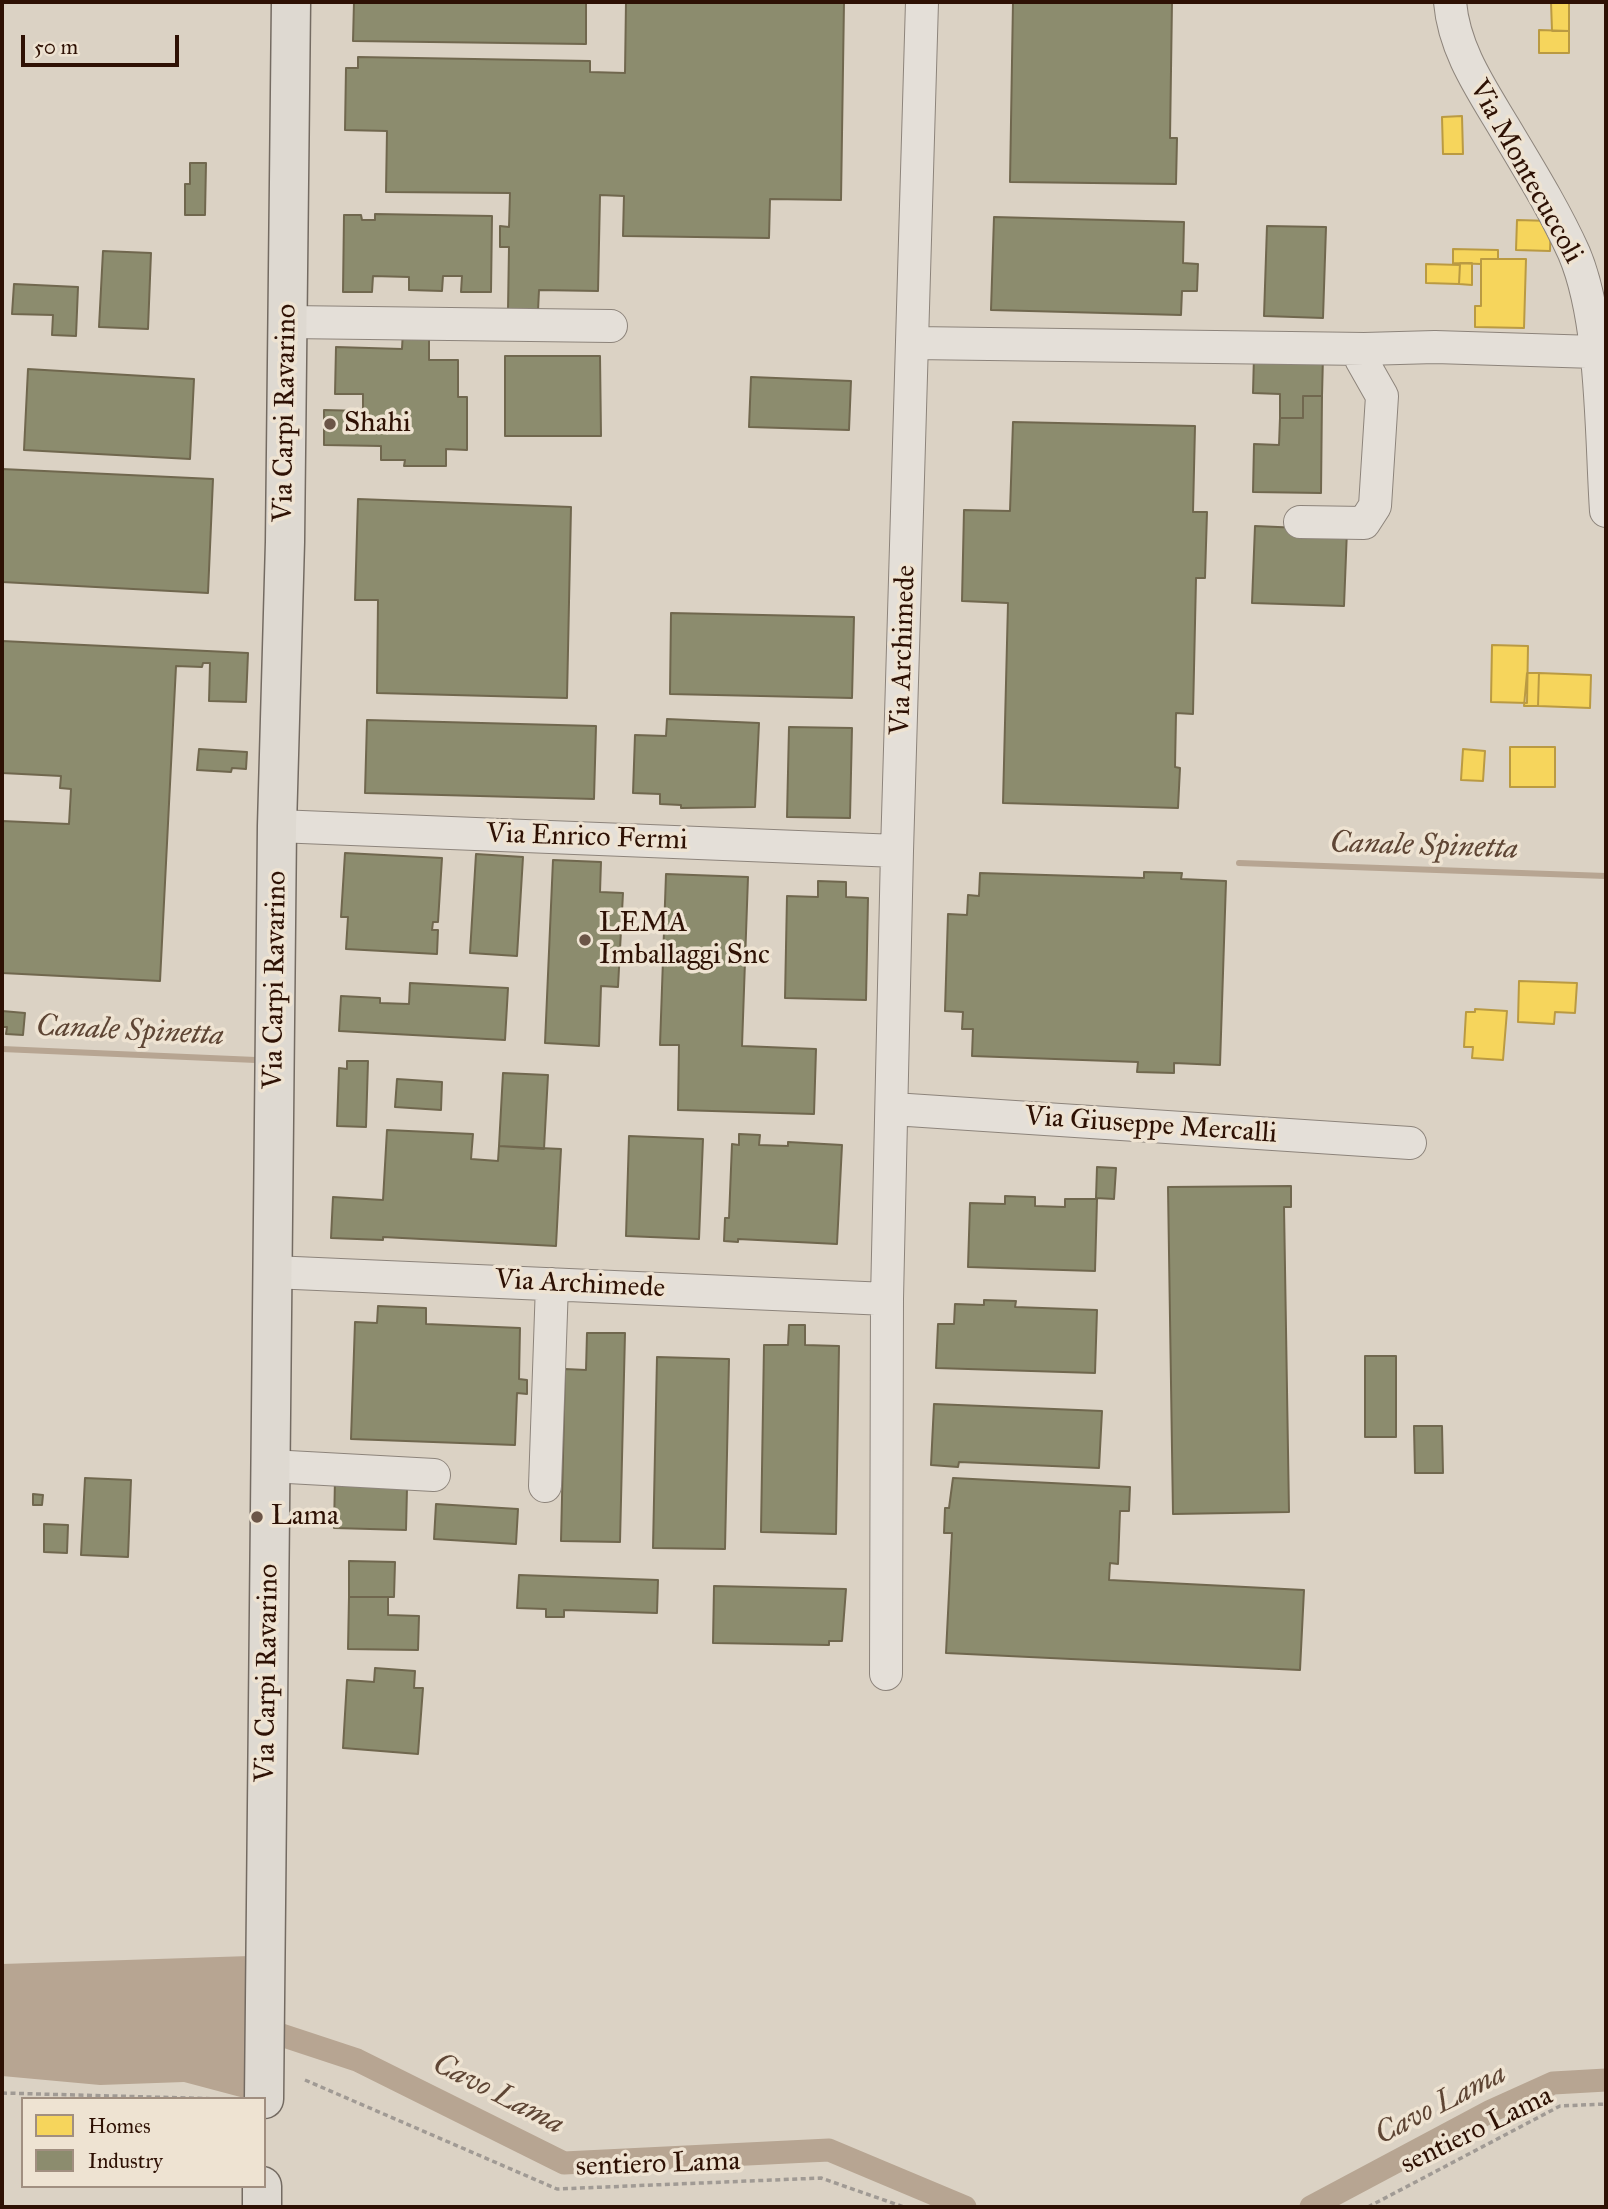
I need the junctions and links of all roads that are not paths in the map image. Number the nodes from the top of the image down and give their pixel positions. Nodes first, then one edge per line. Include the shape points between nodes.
1 (291, 2) edge
2 (922, 2) edge
3 (1450, 2) edge
4 (288, 322) junction
5 (611, 326) dead end
6 (914, 343) junction
7 (1365, 349) junction
8 (1595, 352) junction
9 (1606, 511) edge
10 (1300, 522) dead end
11 (277, 826) junction
12 (897, 851) junction
13 (893, 1109) junction
14 (1410, 1143) dead end
15 (272, 1272) junction
16 (552, 1284) junction
17 (887, 1299) junction
18 (270, 1466) junction
19 (434, 1475) dead end
20 (544, 1486) dead end
21 (886, 1674) dead end
22 (264, 2097) edge
23 (262, 2188) edge
24 (262, 2207) edge

1 - 4 main road, Via Carpi Ravarino
2 - 6 street, Via Archimede
3 - 8 street, Via Montecuccoli via 1458,44 1470,71 1574,255 1590,309
4 - 5 street
4 - 11 main road, Via Carpi Ravarino
6 - 7 street
6 - 12 street, Via Archimede
7 - 8 street
7 - 10 street via 1361,359 1382,396 1376,506 1364,523
8 - 9 street, Via Montecuccoli
11 - 12 street, Via Enrico Fermi
11 - 15 main road, Via Carpi Ravarino
12 - 13 street, Via Archimede
13 - 14 street, Via Giuseppe Mercalli
13 - 17 street, Via Archimede
15 - 16 street, Via Archimede
15 - 18 main road, Via Carpi Ravarino
16 - 17 street, Via Archimede
16 - 20 street
17 - 21 street, Via Archimede
18 - 19 street
18 - 22 main road, Via Carpi Ravarino
23 - 24 main road

